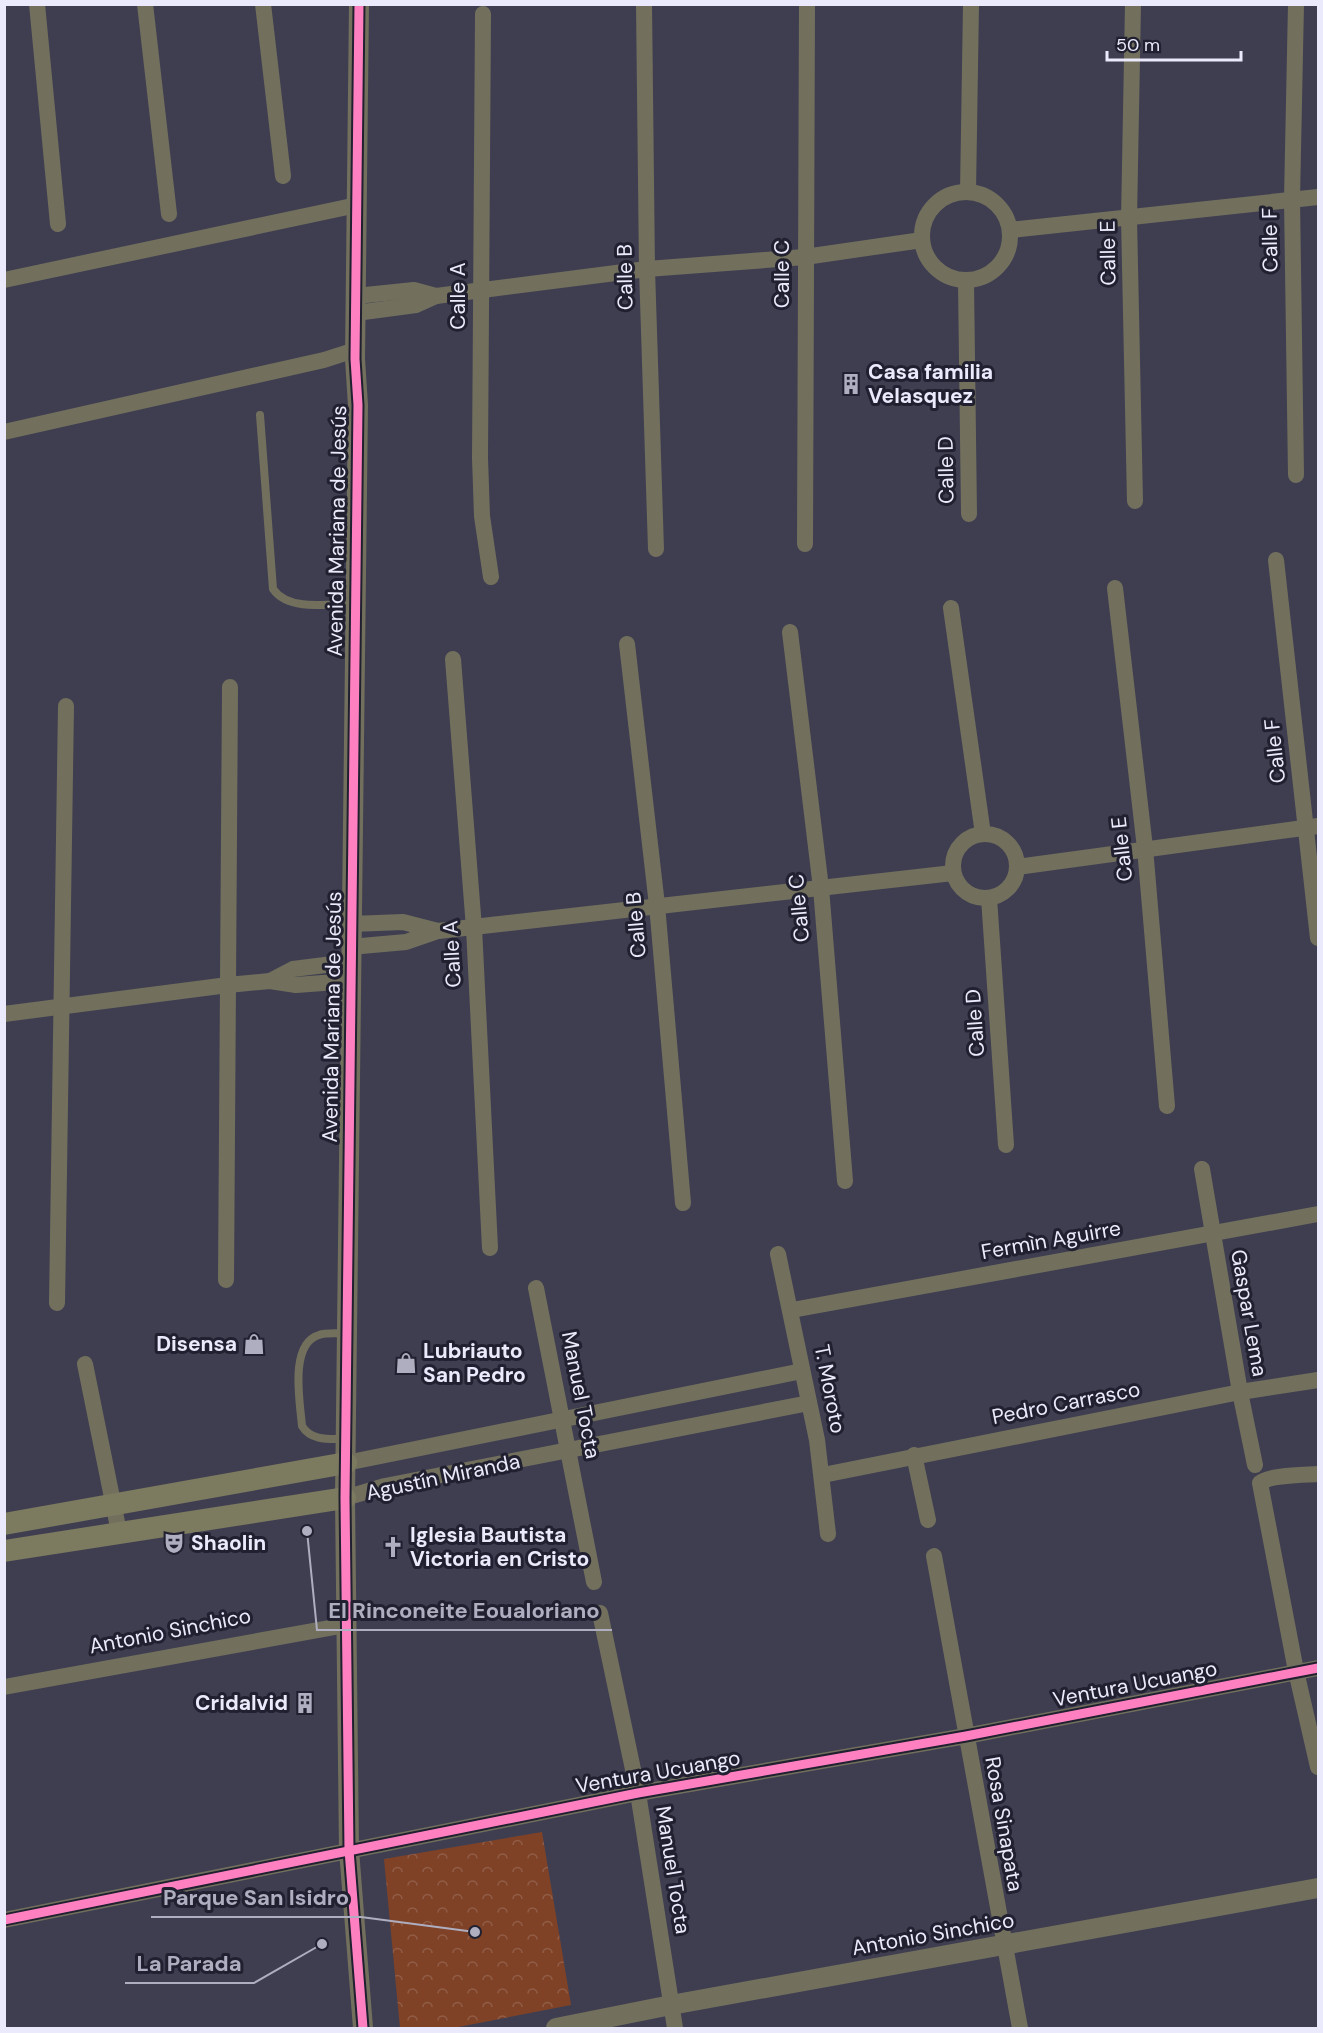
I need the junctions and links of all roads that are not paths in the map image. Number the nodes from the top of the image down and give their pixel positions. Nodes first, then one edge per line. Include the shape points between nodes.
1 (37, 4) edge
2 (145, 4) edge
3 (263, 4) edge
4 (359, 4) edge
5 (644, 4) edge
6 (807, 4) edge
7 (971, 4) edge
8 (1134, 4) edge
9 (1296, 4) edge
10 (483, 14) dead end
11 (283, 176) dead end
12 (968, 192) junction
13 (1318, 196) edge
14 (1292, 199) junction
15 (357, 205) junction
16 (169, 214) dead end
17 (1129, 219) junction
18 (58, 224) dead end
19 (1010, 230) junction
20 (922, 240) junction
21 (805, 257) junction
22 (647, 269) junction
23 (4, 280) edge
24 (966, 281) junction
25 (480, 291) junction
26 (356, 305) junction
27 (355, 350) junction
28 (260, 415) dead end
29 (4, 432) edge
30 (1296, 475) dead end
31 (1135, 501) dead end
32 (969, 514) dead end
33 (805, 544) dead end
34 (656, 549) dead end
35 (1276, 560) dead end
36 (491, 577) dead end
37 (1114, 588) dead end
38 (355, 603) junction
39 (951, 608) dead end
40 (790, 632) dead end
41 (627, 644) dead end
42 (453, 659) dead end
43 (230, 687) dead end
44 (66, 706) dead end
45 (1312, 826) edge
46 (983, 834) junction
47 (1145, 848) junction
48 (1017, 867) junction
49 (953, 873) junction
50 (821, 888) junction
51 (989, 898) junction
52 (657, 906) junction
53 (351, 924) junction
54 (474, 928) junction
55 (438, 931) junction
56 (1318, 938) edge
57 (350, 963) junction
58 (228, 985) junction
59 (63, 1005) junction
60 (4, 1014) edge
61 (1167, 1106) dead end
62 (1006, 1145) dead end
63 (1202, 1169) dead end
64 (845, 1181) dead end
65 (683, 1203) dead end
66 (1318, 1214) edge
67 (1212, 1235) junction
68 (490, 1248) dead end
69 (778, 1254) dead end
70 (226, 1280) dead end
71 (536, 1288) dead end
72 (57, 1303) dead end
73 (792, 1310) junction
74 (348, 1333) junction
75 (85, 1364) dead end
76 (802, 1371) junction
77 (1318, 1380) edge
78 (1240, 1392) junction
79 (809, 1403) junction
80 (563, 1420) junction
81 (346, 1439) junction
82 (569, 1451) junction
83 (914, 1455) junction
84 (346, 1463) junction
85 (1256, 1464) dead end
86 (1318, 1474) edge
87 (823, 1475) junction
88 (345, 1498) junction
89 (115, 1504) junction
90 (928, 1520) dead end
91 (4, 1524) edge
92 (119, 1532) junction
93 (828, 1534) dead end
94 (4, 1551) edge
95 (934, 1556) dead end
96 (594, 1582) dead end
97 (600, 1613) dead end
98 (346, 1624) junction
99 (1318, 1668) edge
100 (1296, 1671) junction
101 (4, 1687) edge
102 (966, 1736) junction
103 (1318, 1767) edge
104 (638, 1793) junction
105 (349, 1850) junction
106 (1318, 1888) edge
107 (4, 1920) edge
108 (1003, 1946) junction
109 (671, 2005) junction
110 (363, 2028) edge
111 (556, 2028) edge
112 (675, 2028) edge
113 (1020, 2028) edge

1 - 18 street
2 - 16 street
3 - 11 street
4 - 15 street, Avenida Mariana de Jesús
5 - 22 street, Calle B
6 - 21 street, Calle C
7 - 12 street
8 - 17 street, Calle E
9 - 14 street, Calle F
10 - 25 street, Calle A
12 - 19 street via 998,205
12 - 20 street via 955,193 934,206 923,228
13 - 14 street
14 - 17 street
14 - 30 street, Calle F
15 - 23 street
15 - 26 street, Avenida Mariana de Jesús
17 - 19 street
17 - 31 street, Calle E
19 - 24 street via 1009,251 1002,263 992,273
20 - 21 street
20 - 24 street via 925,253 941,273
21 - 22 street
21 - 33 street, Calle C
22 - 25 street
22 - 34 street, Calle B
24 - 32 street, Calle D
25 - 26 street via 436,296 416,305
25 - 36 street, Calle A via 481,504
26 - 27 street, Avenida Mariana de Jesús
27 - 29 street
27 - 38 street, Avenida Mariana de Jesús
28 - 38 lane via 273,589 291,603
35 - 45 street, Calle F
37 - 47 street, Calle E
38 - 53 street, Avenida Mariana de Jesús
39 - 46 street
40 - 50 street, Calle C
41 - 52 street, Calle B
42 - 54 street, Calle A
43 - 58 street
44 - 59 street
45 - 47 street
45 - 56 street, Calle F
46 - 48 street via 1003,839 1016,856
46 - 49 street via 959,846 953,859
47 - 48 street
47 - 61 street, Calle E
48 - 51 street via 1012,884
49 - 50 street
49 - 51 street via 962,890
50 - 52 street
50 - 64 street, Calle C
51 - 62 street, Calle D
52 - 54 street
52 - 65 street, Calle B
53 - 55 street via 403,922
53 - 57 street, Avenida Mariana de Jesús
54 - 55 street
54 - 68 street, Calle A
55 - 57 street
57 - 58 street via 294,977
57 - 74 street, Avenida Mariana de Jesús
58 - 59 street
58 - 70 street
59 - 60 street
59 - 72 street
63 - 67 street, Gaspar Lema
66 - 67 street, Fermìn Aguirre
67 - 73 street, Fermìn Aguirre
67 - 78 street, Gaspar Lema
69 - 73 street, T. Moroto
71 - 80 street, Manuel Tocta
73 - 76 street, T. Moroto
74 - 81 street, Avenida Mariana de Jesús
74 - 81 lane via 319,1335 306,1343 299,1363 305,1431 325,1439
75 - 89 street
76 - 79 street, T. Moroto
76 - 80 street, Agustín Miranda
77 - 78 street, Pedro Carrasco
78 - 83 street, Pedro Carrasco
78 - 85 street, Gaspar Lema
79 - 82 street, Agustín Miranda
79 - 87 street, T. Moroto
80 - 82 street, Manuel Tocta
80 - 84 street, Agustín Miranda
81 - 84 street, Avenida Mariana de Jesús
82 - 88 street, Agustín Miranda via 385,1486
82 - 96 street, Manuel Tocta
83 - 87 street, Pedro Carrasco
83 - 90 street
84 - 88 street, Avenida Mariana de Jesús
84 - 89 main road, Agustín Miranda
86 - 100 street via 1273,1478 1260,1484
87 - 93 street, T. Moroto
88 - 92 main road, Agustín Miranda
88 - 98 street, Avenida Mariana de Jesús
89 - 91 main road, Agustín Miranda
89 - 92 street
92 - 94 main road, Agustín Miranda
95 - 102 street, Rosa Sinapata
97 - 104 street, Manuel Tocta
98 - 101 street, Antonio Sinchico
98 - 105 street, Avenida Mariana de Jesús
99 - 100 street, Ventura Ucuango
100 - 102 street, Ventura Ucuango
100 - 103 street
102 - 104 street, Ventura Ucuango
102 - 108 street, Rosa Sinapata
104 - 105 street, Ventura Ucuango
104 - 109 street, Manuel Tocta
105 - 107 street, Ventura Ucuango
105 - 110 street, Avenida Mariana de Jesús
106 - 108 street, Antonio Sinchico
108 - 109 street, Antonio Sinchico
108 - 113 street, Rosa Sinapata
109 - 111 street, Antonio Sinchico
109 - 112 street, Manuel Tocta

